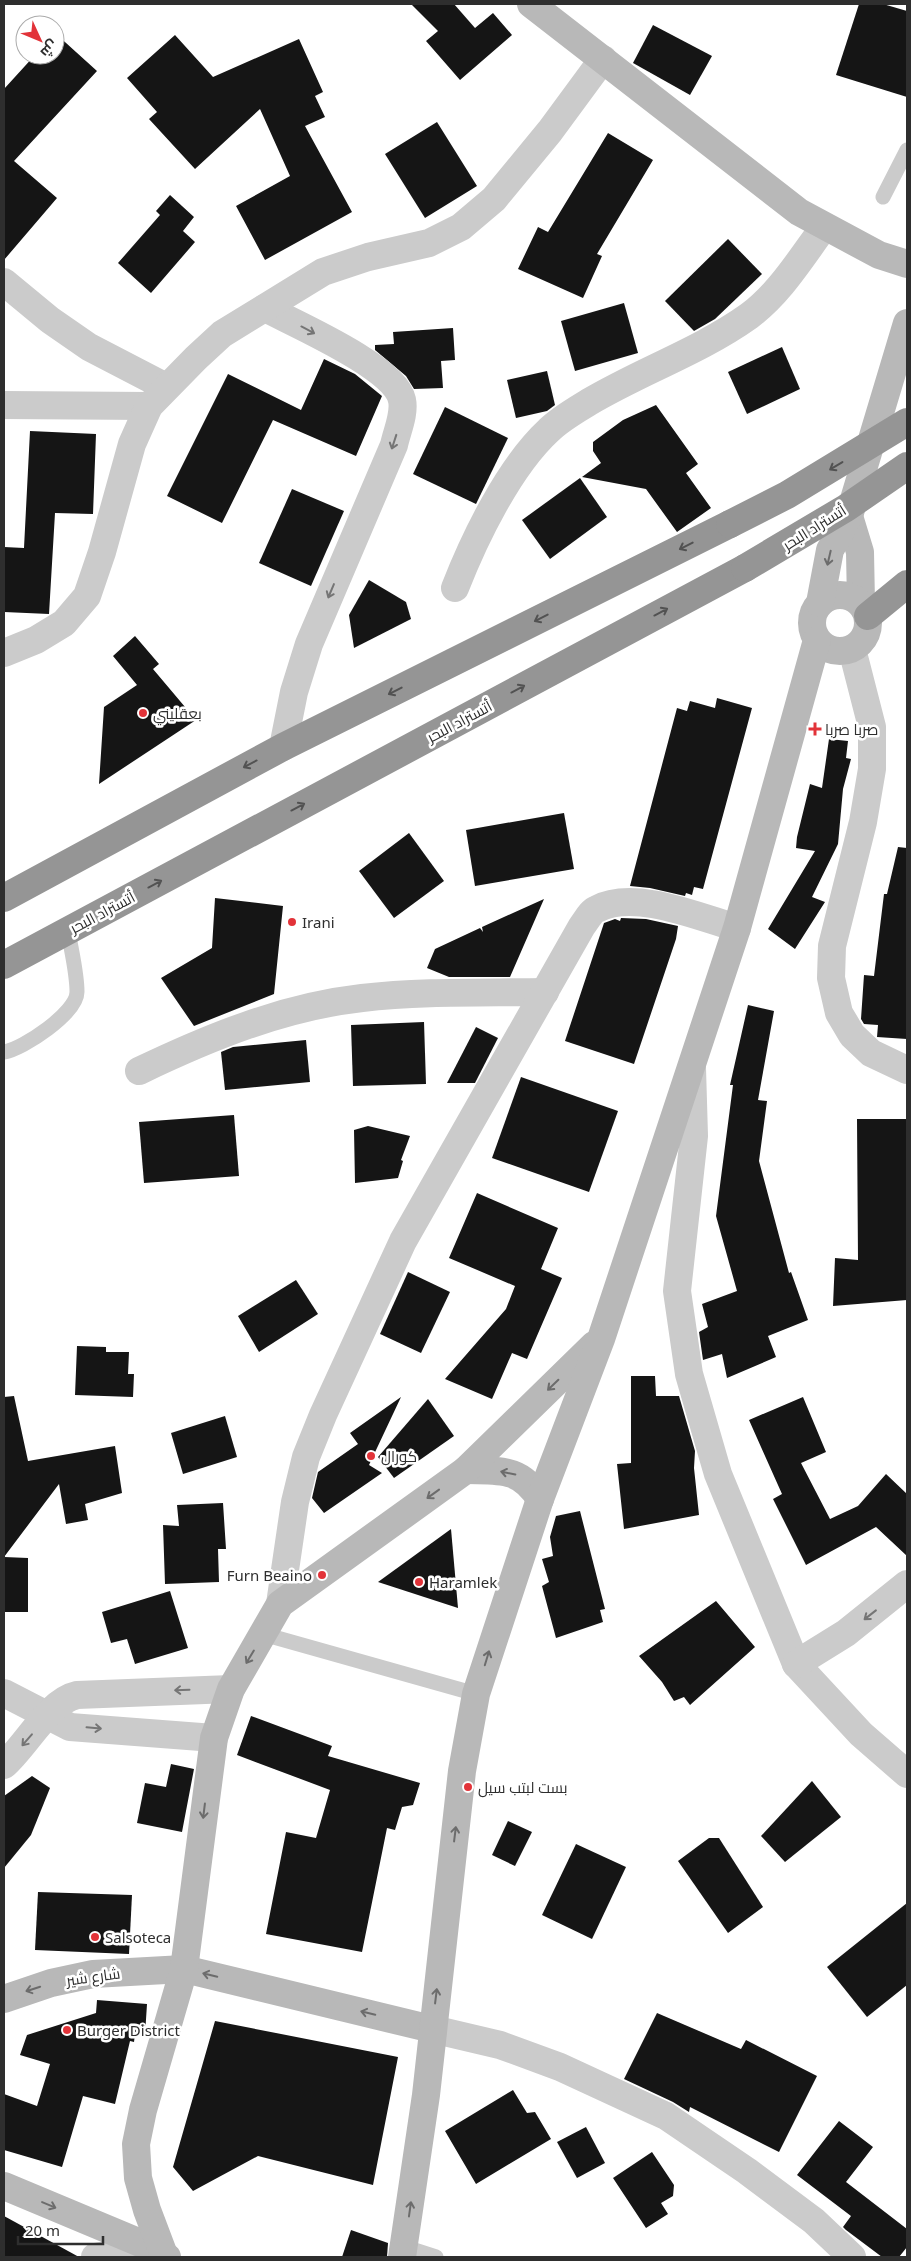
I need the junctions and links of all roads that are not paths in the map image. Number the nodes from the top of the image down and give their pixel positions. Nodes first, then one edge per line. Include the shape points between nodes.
1 (531, 4) edge
2 (603, 60) junction
3 (907, 150) edge
4 (883, 197) dead end
5 (824, 227) junction
6 (907, 264) edge
7 (4, 282) edge
8 (265, 308) junction
9 (907, 323) edge
10 (157, 396) junction
11 (4, 405) edge
12 (907, 422) edge
13 (907, 466) edge
14 (849, 516) junction
15 (907, 584) edge
16 (454, 588) dead end
17 (820, 603) junction
18 (864, 609) junction
19 (817, 640) junction
20 (852, 648) junction
21 (4, 653) edge
22 (283, 747) junction
23 (4, 898) edge
24 (737, 928) junction
25 (68, 930) junction
26 (4, 965) edge
27 (545, 992) junction
28 (4, 1052) edge
29 (692, 1062) junction
30 (907, 1070) edge
31 (139, 1071) dead end
32 (601, 1339) junction
33 (466, 1470) junction
34 (540, 1499) junction
35 (907, 1584) edge
36 (280, 1604) junction
37 (263, 1634) junction
38 (796, 1664) junction
39 (231, 1688) junction
40 (4, 1693) edge
41 (476, 1694) junction
42 (48, 1714) junction
43 (214, 1738) junction
44 (4, 1765) edge
45 (907, 1774) edge
46 (184, 1969) junction
47 (4, 1999) edge
48 (432, 2029) junction
49 (4, 2186) edge
50 (404, 2252) edge
51 (160, 2253) edge
52 (95, 2257) edge
53 (436, 2257) edge
54 (852, 2257) edge

1 - 2 main road
2 - 5 main road via 799,212
2 - 8 street via 494,199 462,227 429,243 368,257 323,272
3 - 4 lane
5 - 6 main road via 879,255
5 - 16 street via 776,291 749,316 694,349 602,394 550,428 505,487
7 - 10 street via 50,320
8 - 10 street via 222,334
8 -> 22 street via 372,366 394,383 402,400 394,445 309,644 294,692
9 - 14 main road
10 - 11 street
10 - 21 street via 132,444 87,596 64,623 36,640
12 -> 22 highway, bridge via 787,495
25 -> 13 highway, أتستراد البحر, bridge via 745,568 846,508
14 -> 17 main road via 830,550
14 - 18 main road via 860,552
15 - 18 highway
17 - 18 main road via 840,594 851,596
17 - 19 main road via 812,621
18 - 20 main road via 866,635
19 - 20 main road via 833,651 843,652
19 - 24 main road
20 - 30 street via 872,727 872,769 863,822 832,946 831,978 839,1013 852,1035 871,1053
22 -> 23 highway
24 - 27 street via 653,904 621,902 596,909 582,926
24 - 29 main road
25 - 26 highway, أتستراد البحر
25 - 28 lane via 77,995 64,1017
27 - 31 street via 394,995 288,1012 237,1028
27 - 36 street via 403,1241 323,1415 299,1484
29 - 32 main road
29 - 38 street via 694,1136 677,1291 688,1374 718,1474
32 -> 33 main road
32 - 34 main road
34 -> 33 main road via 531,1485 516,1474
33 -> 36 main road
41 -> 34 main road
35 -> 38 street via 846,1633
36 - 37 main road
37 -> 39 main road
37 - 41 lane
38 - 45 street via 861,1734
39 -> 42 street via 76,1695 67,1697
39 - 43 main road
40 - 42 street
48 -> 41 main road via 462,1771
42 -> 43 street via 70,1726
42 -> 44 street
43 -> 46 main road
46 -> 47 main road, شارع شير via 93,1974 51,1983
48 -> 46 main road, شارع شير
46 - 51 main road via 136,2144 138,2178
50 -> 48 main road
48 - 54 street via 500,2045 560,2066 666,2116 814,2221
49 -> 51 main road
50 - 53 lane
51 - 52 street

